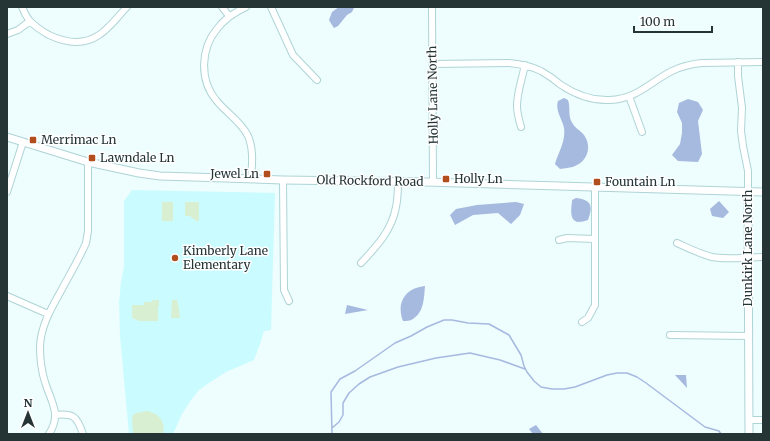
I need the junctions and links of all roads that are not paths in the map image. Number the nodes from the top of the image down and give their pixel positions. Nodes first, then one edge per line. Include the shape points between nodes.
1 (22, 7) edge
2 (127, 7) edge
3 (222, 7) edge
4 (246, 7) edge
5 (271, 7) edge
6 (432, 7) edge
7 (229, 16) junction
8 (30, 21) junction
9 (7, 34) edge
10 (738, 62) junction
11 (763, 62) edge
12 (433, 64) junction
13 (525, 66) junction
14 (317, 80) dead end
15 (629, 96) junction
16 (521, 127) dead end
17 (642, 132) dead end
18 (7, 137) edge
19 (23, 142) junction
20 (88, 162) junction
21 (251, 179) junction
22 (283, 180) junction
23 (398, 181) junction
24 (434, 182) junction
25 (595, 187) junction
26 (748, 191) junction
27 (7, 192) edge
28 (763, 192) edge
29 (595, 239) junction
30 (559, 240) dead end
31 (677, 243) dead end
32 (749, 257) junction
33 (763, 257) edge
34 (361, 263) dead end
35 (7, 296) edge
36 (289, 301) dead end
37 (48, 314) junction
38 (582, 322) dead end
39 (670, 335) dead end
40 (749, 336) junction
41 (55, 415) junction
42 (749, 420) junction
43 (763, 420) edge
44 (49, 434) edge
45 (83, 434) edge
46 (749, 434) edge

1 - 8 street
2 - 8 street via 106,30 91,40 82,42 64,41
3 - 7 street
4 - 7 street
5 - 14 street via 293,55
6 - 12 street, Holly Lane North
7 - 21 street via 210,38 204,71 206,82 215,100 238,121 249,138 252,147
8 - 9 street
10 - 11 street
10 - 15 street via 682,66
10 - 26 street, Dunkirk Lane North via 741,131 748,171
12 - 13 street via 509,63
12 - 24 street, Holly Lane North
13 - 15 street via 542,72 572,93 584,98 610,100
13 - 16 street via 517,106
15 - 17 street
18 - 19 street, Old Rockford Road
19 - 20 street, Old Rockford Road
19 - 27 street
20 - 21 street, Old Rockford Road via 160,176
20 - 37 street via 86,243
21 - 22 street, Old Rockford Road
22 - 23 street, Old Rockford Road
22 - 36 street via 284,290
23 - 24 street, Old Rockford Road
23 - 34 street via 396,206 390,227 383,239
24 - 25 street, Old Rockford Road
25 - 26 street, Old Rockford Road
25 - 29 street
26 - 28 street, Old Rockford Road
26 - 32 street, Dunkirk Lane North
29 - 30 street
29 - 38 street via 595,305 588,318
31 - 32 street via 713,257
32 - 33 street
32 - 40 street, Dunkirk Lane North
35 - 37 street
37 - 41 street via 42,330 40,357 41,370 55,406
39 - 40 street
40 - 42 street, Dunkirk Lane North
41 - 44 street
41 - 45 street via 70,415 76,418
42 - 43 street
42 - 46 street, Dunkirk Lane North

